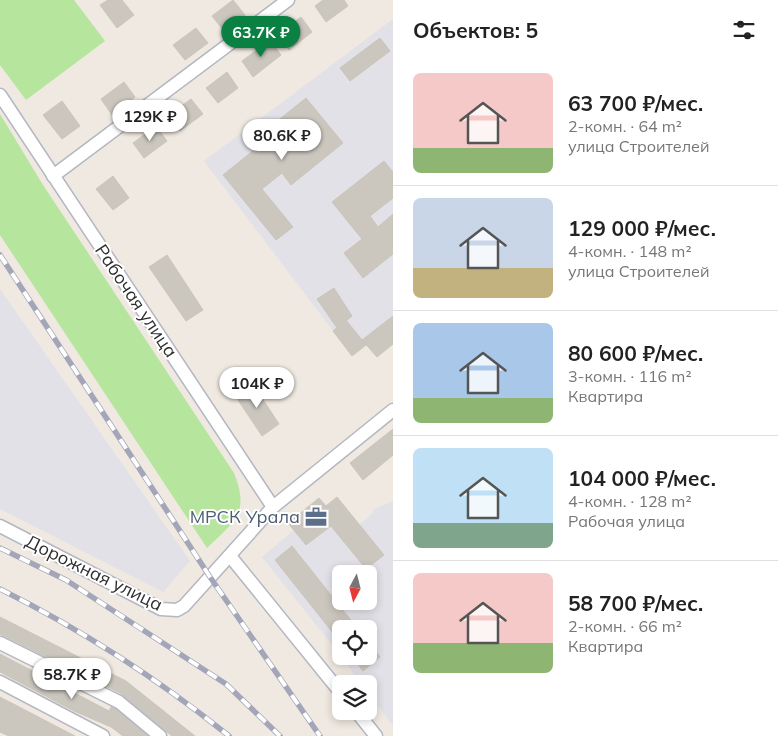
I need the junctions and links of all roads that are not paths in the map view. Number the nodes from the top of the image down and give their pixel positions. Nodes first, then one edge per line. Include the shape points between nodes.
1 (288, 0) edge
2 (0, 95) edge
3 (53, 176) junction
4 (393, 410) edge
5 (273, 507) junction
6 (0, 526) edge
7 (230, 556) junction
8 (0, 643) edge
9 (0, 682) edge
10 (332, 682) edge
11 (363, 720) edge
12 (103, 736) edge
13 (160, 736) edge
14 (376, 736) edge

1 - 3 street
2 - 3 street, Рабочая улица
3 - 5 street, Рабочая улица
4 - 5 street, Дорожная улица
5 - 7 street, Дорожная улица
6 - 7 street, Дорожная улица via 169,610 184,606
7 - 10 street
8 - 13 street via 119,702
9 - 12 street
11 - 14 street

